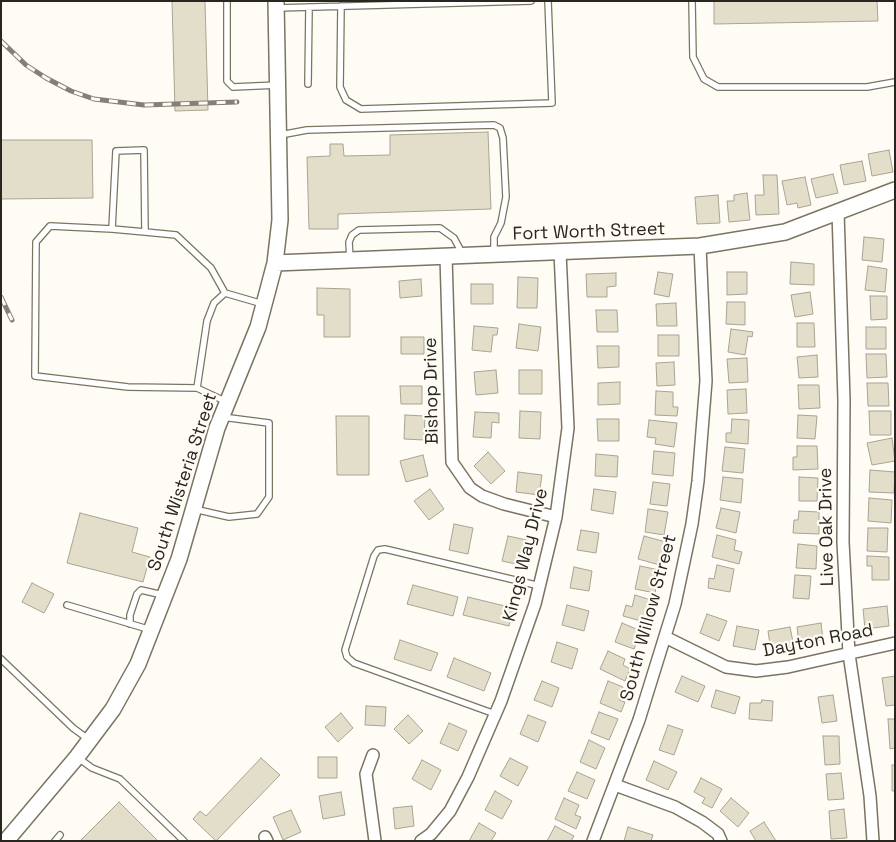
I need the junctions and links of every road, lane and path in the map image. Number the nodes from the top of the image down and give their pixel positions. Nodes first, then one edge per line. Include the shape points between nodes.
1 (226, 1) edge
2 (531, 1) edge
3 (548, 1) edge
4 (692, 1) edge
5 (276, 5) edge
6 (341, 6) junction
7 (309, 7) junction
8 (895, 82) edge
9 (308, 84) dead end
10 (279, 85) junction
11 (280, 135) junction
12 (895, 190) edge
13 (838, 212) junction
14 (112, 229) junction
15 (145, 232) junction
16 (700, 246) junction
17 (560, 252) junction
18 (494, 254) junction
19 (446, 256) junction
20 (463, 256) junction
21 (350, 260) junction
22 (275, 263) junction
23 (225, 293) junction
24 (264, 304) junction
25 (197, 388) junction
26 (227, 402) junction
27 (221, 417) junction
28 (192, 509) junction
29 (556, 517) junction
30 (540, 586) junction
31 (164, 596) junction
32 (67, 605) dead end
33 (130, 624) junction
34 (150, 630) junction
35 (665, 637) junction
36 (895, 643) edge
37 (849, 654) junction
38 (1, 659) edge
39 (495, 714) junction
40 (90, 741) junction
41 (373, 755) dead end
42 (77, 758) junction
43 (616, 786) junction
44 (60, 835) dead end
45 (6, 840) edge
46 (55, 841) edge
47 (184, 841) edge
48 (375, 841) edge
49 (421, 841) edge
50 (593, 841) edge
51 (722, 841) edge
52 (872, 841) edge

1 - 10 lane via 227,81 232,87
2 - 6 lane
3 - 6 lane via 552,103 361,110 346,100 340,87
4 - 8 lane via 693,57 704,79 718,87 867,87
5 - 7 lane
5 - 10 street, South Wisteria Street
6 - 7 lane
7 - 9 lane
10 - 11 street, South Wisteria Street
11 - 18 lane via 307,130 494,125 500,128 506,197 494,237
11 - 22 street, South Wisteria Street via 280,220
12 - 13 street, Fort Worth Street
13 - 16 street, Fort Worth Street via 786,232
13 - 37 street, Live Oak Drive via 844,400 842,542
14 - 15 lane
14 - 15 lane via 116,151 144,150
14 - 25 lane via 50,226 36,242 35,376 128,387
15 - 23 lane via 176,235 211,268
16 - 17 street, Fort Worth Street
16 - 35 street, South Willow Street via 706,381 698,481 692,524
17 - 18 street, Fort Worth Street
17 - 29 street, Kings Way Drive via 568,428
18 - 20 street, Fort Worth Street
19 - 20 street, Fort Worth Street
19 - 21 street, Fort Worth Street
19 - 29 street, Bishop Drive via 452,462 470,488 482,496
20 - 21 lane via 454,238 440,228 359,230 349,242
21 - 22 street, Fort Worth Street
22 - 24 street, South Wisteria Street
23 - 24 lane
23 - 25 lane via 214,303 207,321
24 - 26 street, South Wisteria Street via 258,327
25 - 26 lane
26 - 27 street, South Wisteria Street
27 - 28 street, South Wisteria Street
27 - 28 lane via 268,423 268,497 257,514 229,518
28 - 31 street, South Wisteria Street via 179,559
29 - 30 street, Kings Way Drive
30 - 39 street, Kings Way Drive
30 - 39 lane via 385,549 378,550 374,556 345,650 347,657 354,663
31 - 33 lane via 142,590 137,594
31 - 34 street, South Wisteria Street
32 - 33 lane
33 - 34 lane
34 - 40 street, South Wisteria Street via 138,664 113,709
35 - 37 street, Dayton Road via 726,667 741,670 788,667
35 - 43 street, South Willow Street
36 - 37 street, Dayton Road
37 - 52 street, Live Oak Drive via 870,796
38 - 40 lane
39 - 49 street, Kings Way Drive via 450,811
40 - 42 street, South Wisteria Street
41 - 48 street via 366,774
42 - 45 street, South Wisteria Street
42 - 47 lane via 120,779
43 - 50 street, South Willow Street
43 - 51 street via 682,811 718,834
44 - 46 lane

